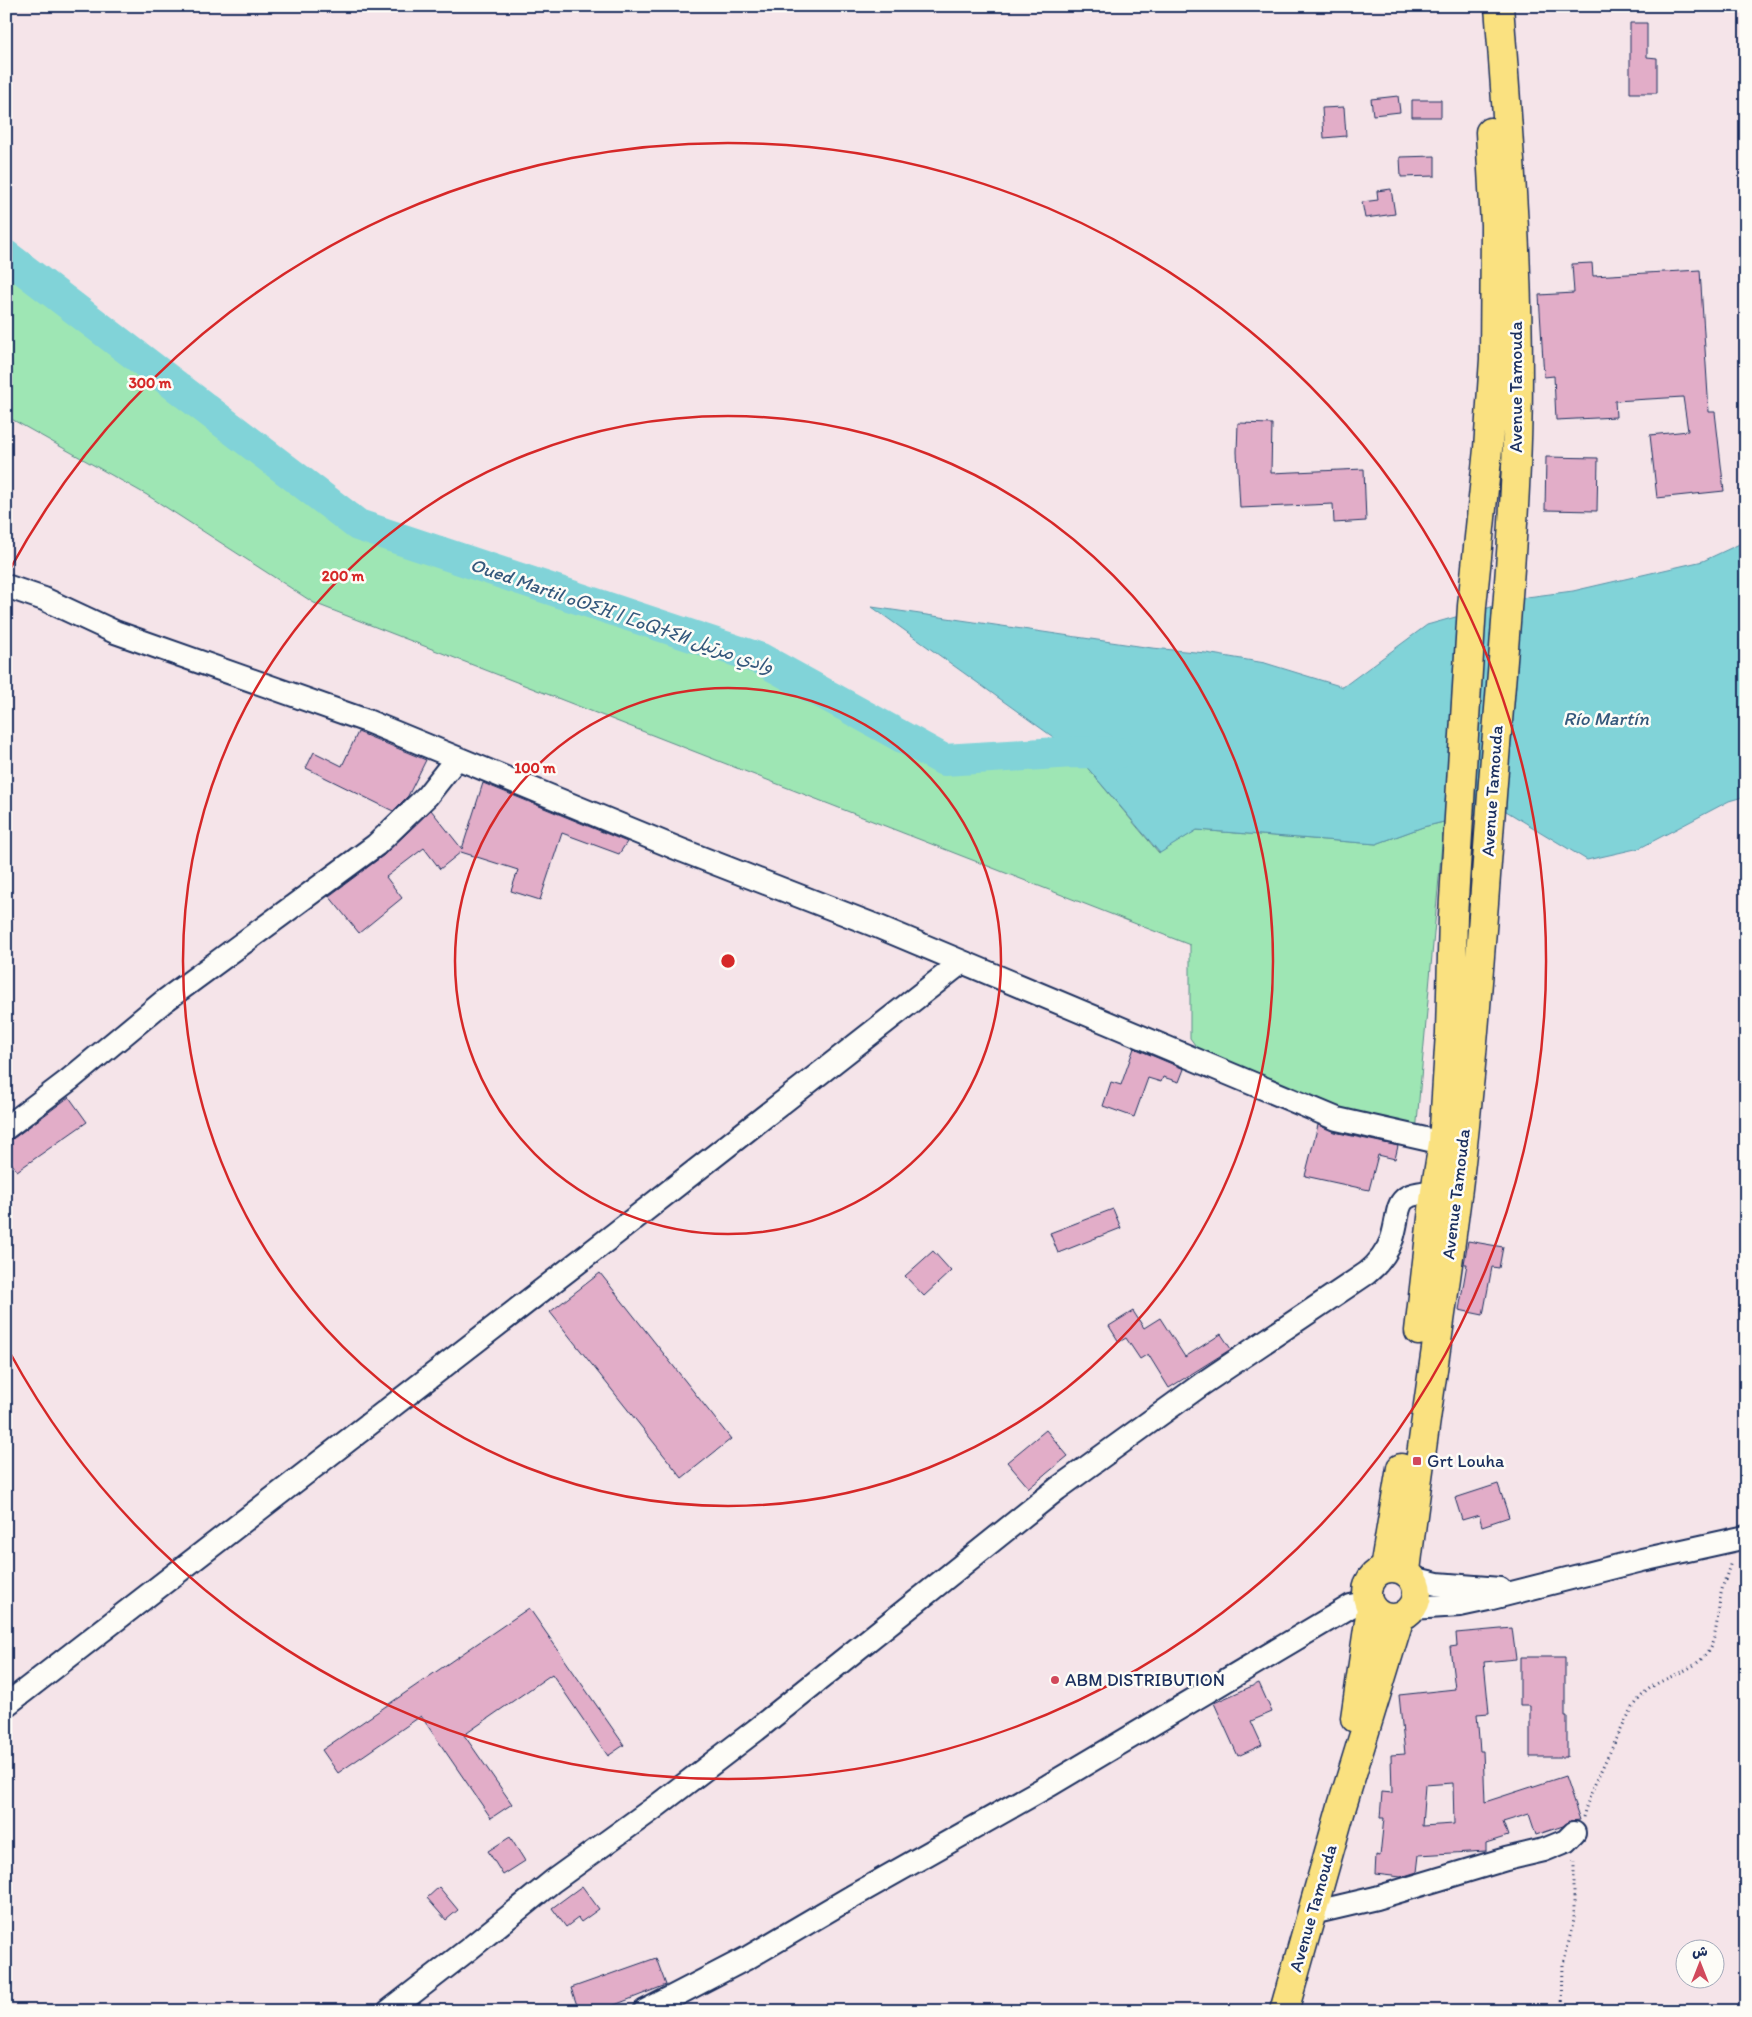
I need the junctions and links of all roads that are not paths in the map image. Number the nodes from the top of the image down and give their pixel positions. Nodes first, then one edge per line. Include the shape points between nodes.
1 (1481, 6) edge
2 (1500, 6) edge
3 (6, 586) edge
4 (457, 758) junction
5 (962, 962) junction
6 (6, 1128) edge
7 (1443, 1143) junction
8 (1435, 1192) junction
9 (1740, 1538) edge
10 (1380, 1589) junction
11 (1529, 1590) junction
12 (1406, 1613) junction
13 (6, 1705) edge
14 (1342, 1806) junction
15 (1574, 1833) road end
16 (1312, 1913) junction
17 (389, 2011) edge
18 (645, 2011) edge
19 (1284, 2011) edge

1 - 7 highway, Avenue Tamouda via 1492,152 1494,359 1472,616
2 - 10 highway, Avenue Tamouda via 1516,264 1516,486 1474,1041 1458,1189 1420,1457
3 - 4 street via 52,602 115,632 311,700
4 - 5 street
4 - 6 street via 427,796 376,844 164,1002
5 - 7 street via 1337,1120
5 - 13 street
7 - 8 highway, Avenue Tamouda
8 - 10 highway, Avenue Tamouda via 1413,1388
8 - 17 street via 1412,1195 1400,1205 1392,1240 1375,1267 1202,1384 1057,1489 756,1730 552,1881
9 - 11 street
10 - 11 street via 1437,1584
10 - 12 highway via 1376,1614 1384,1617
10 - 12 highway, Avenue Tamouda via 1416,1585 1418,1593
10 - 14 highway, Avenue Tamouda
10 - 18 street via 1048,1786 749,1957
11 - 12 street
12 - 14 highway, Avenue Tamouda
14 - 16 highway, Avenue Tamouda
15 - 16 street via 1544,1850
16 - 19 highway, Avenue Tamouda

